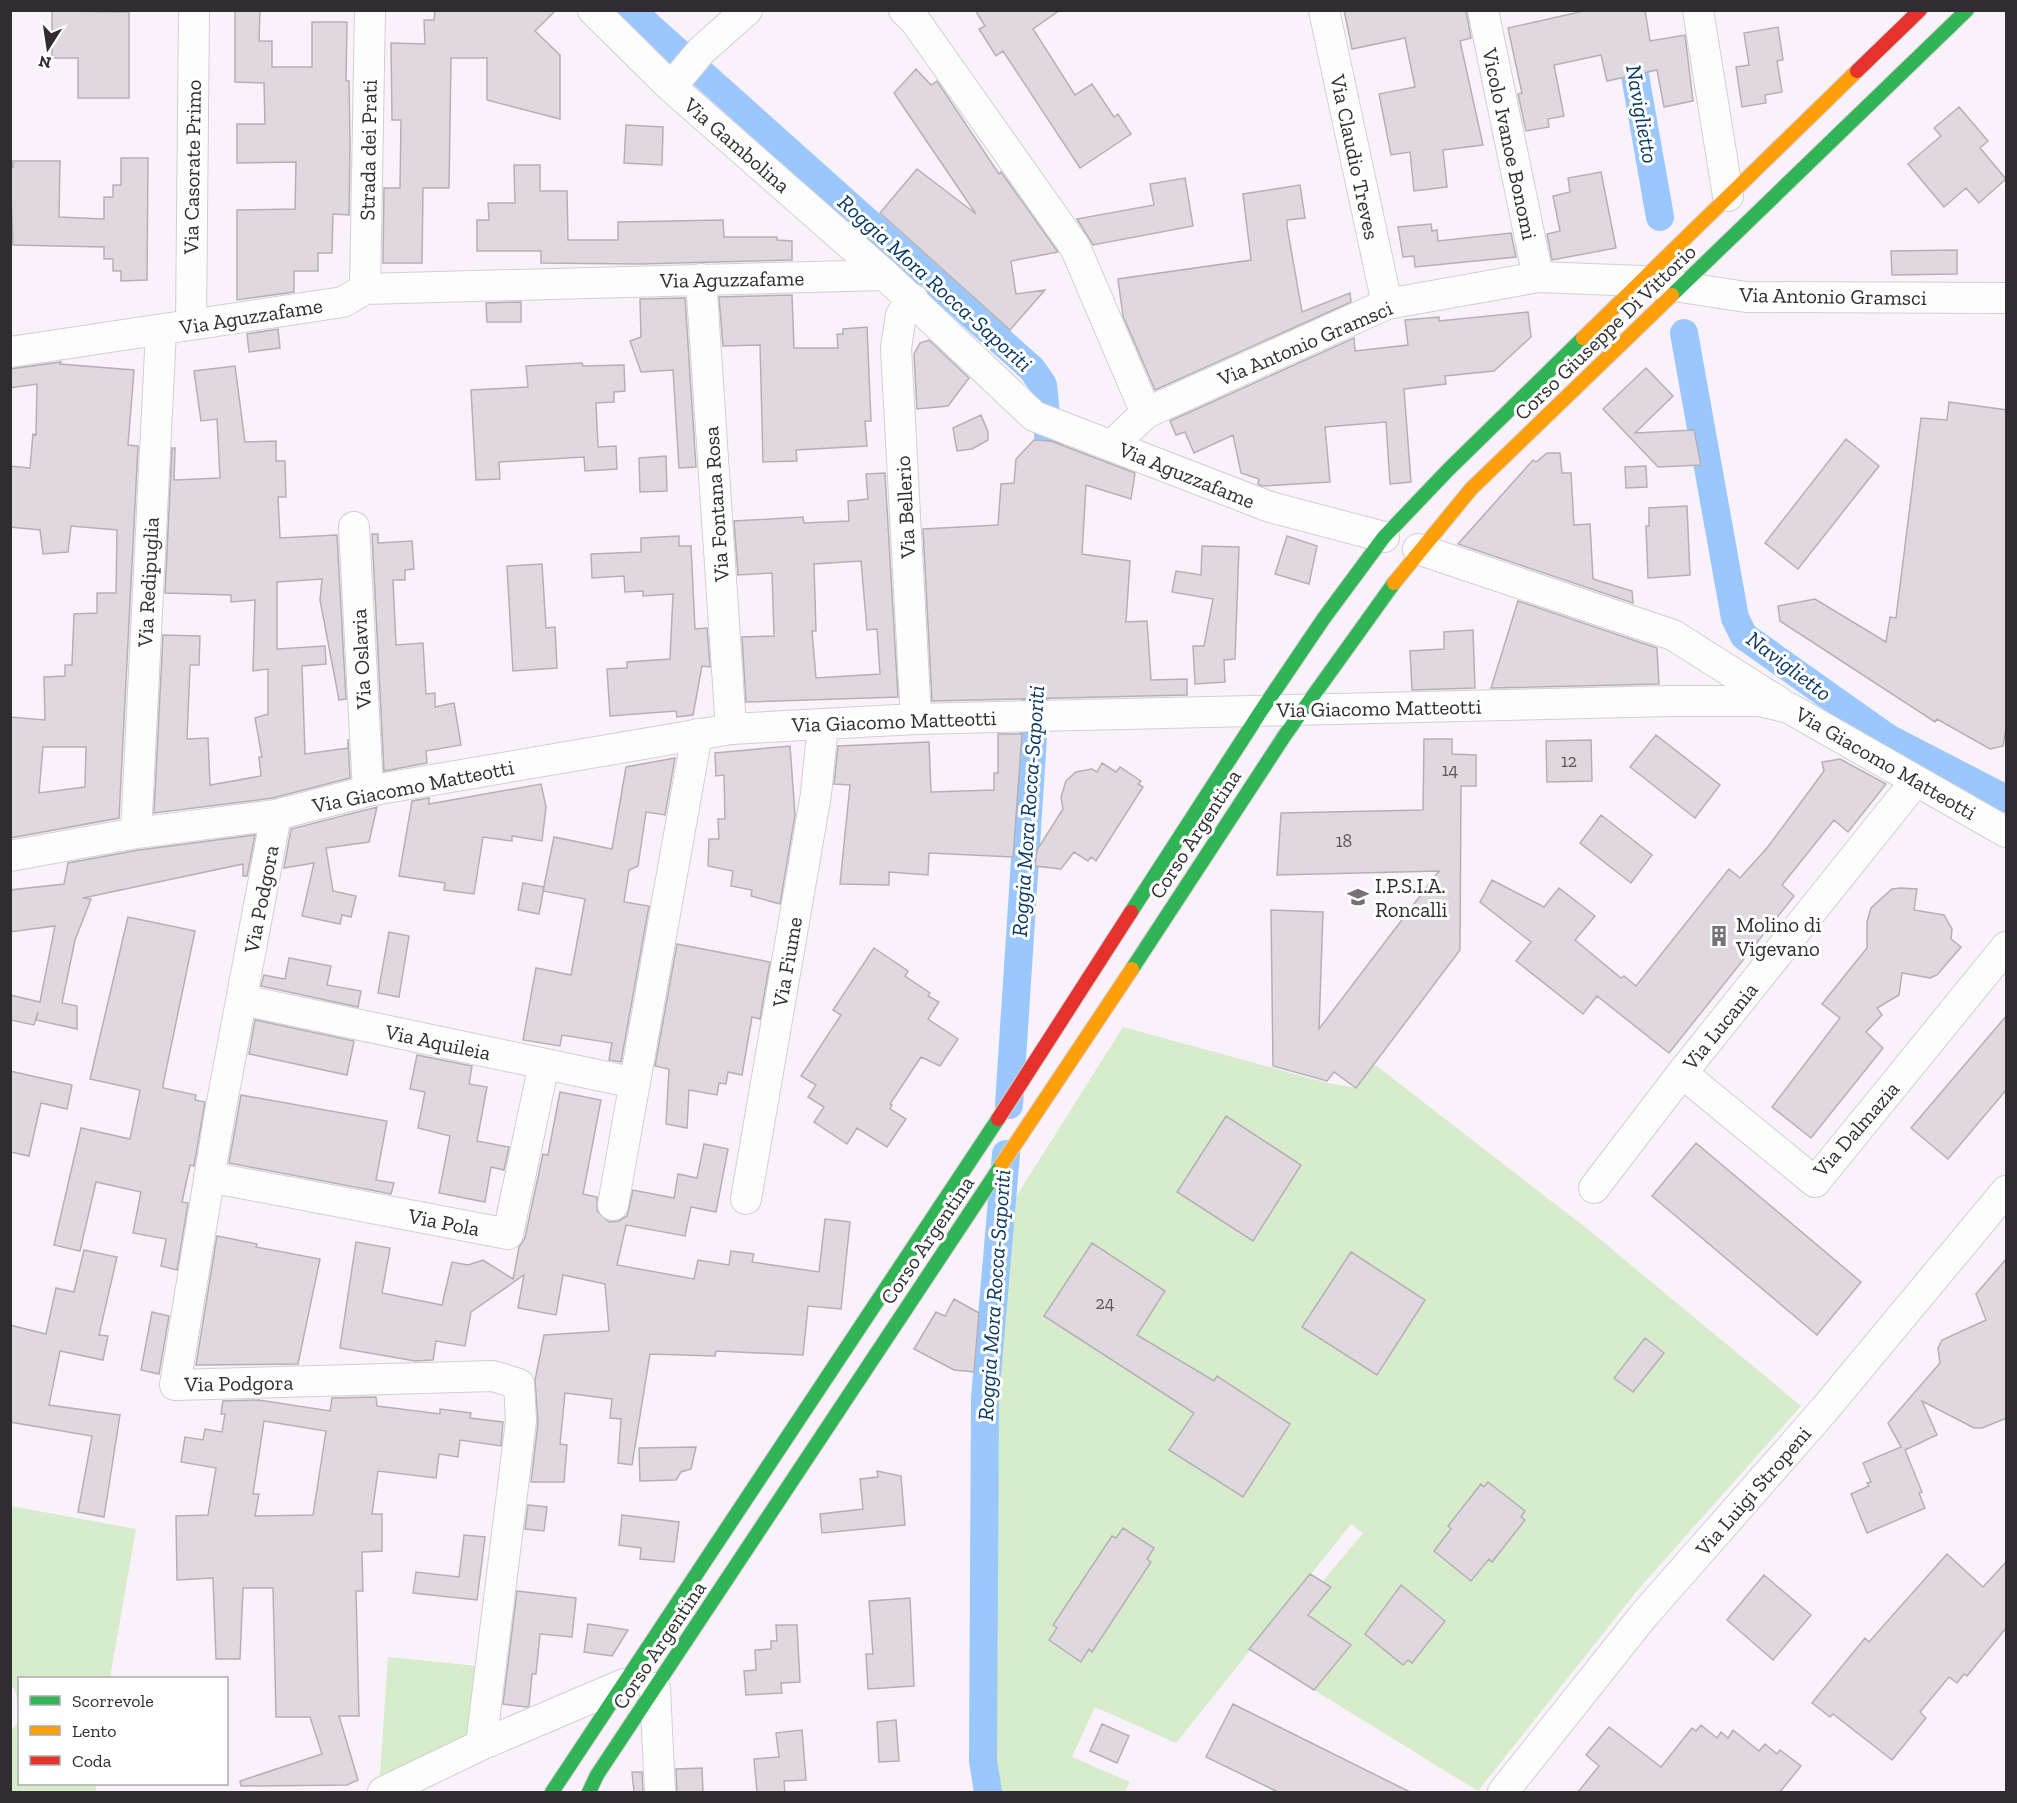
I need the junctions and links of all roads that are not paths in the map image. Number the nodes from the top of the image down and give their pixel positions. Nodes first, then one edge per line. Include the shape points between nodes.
1 (194, 10) edge
2 (370, 10) edge
3 (592, 10) edge
4 (747, 10) edge
5 (904, 10) edge
6 (1324, 10) edge
7 (1483, 10) edge
8 (1698, 10) edge
9 (1920, 10) edge
10 (1967, 10) edge
11 (686, 69) junction
12 (1728, 196) junction
13 (885, 275) junction
14 (1538, 277) junction
15 (701, 279) junction
16 (1642, 281) junction
17 (1683, 287) junction
18 (365, 289) junction
19 (2007, 298) edge
20 (913, 299) junction
21 (1387, 304) junction
22 (191, 324) junction
23 (161, 331) junction
24 (10, 352) edge
25 (1146, 413) junction
26 (1112, 445) junction
27 (354, 527) dead end
28 (1384, 537) junction
29 (1418, 549) junction
30 (1789, 708) junction
31 (1300, 710) junction
32 (1261, 711) junction
33 (915, 719) junction
34 (823, 724) junction
35 (730, 729) junction
36 (697, 734) junction
37 (1915, 782) junction
38 (368, 791) junction
39 (276, 814) junction
40 (2007, 831) edge
41 (136, 833) junction
42 (10, 856) edge
43 (2007, 947) edge
44 (242, 1000) junction
45 (544, 1064) junction
46 (1682, 1073) junction
47 (635, 1083) junction
48 (210, 1177) junction
49 (1594, 1188) dead end
50 (2007, 1191) edge
51 (746, 1199) dead end
52 (613, 1205) dead end
53 (624, 1684) junction
54 (655, 1688) junction
55 (481, 1745) junction
56 (383, 1792) edge
57 (552, 1792) edge
58 (589, 1792) edge
59 (660, 1792) edge
60 (1503, 1792) edge

1 - 22 street, Via Casorate Primo
2 - 18 street, Strada dei Prati
3 - 11 street, Via Gambolina
4 - 11 street
5 - 25 street via 1075,246
6 - 21 street, Via Claudio Treves
7 - 14 street, Vicolo Ivanoe Bonomi
8 - 12 street
9 - 12 main road, Corso Giuseppe Di Vittorio
10 - 17 main road, Corso Giuseppe Di Vittorio
11 - 13 street, Via Gambolina
12 - 16 main road, Corso Giuseppe Di Vittorio
13 - 15 street, Via Aguzzafame
13 - 20 street, Via Aguzzafame
14 - 16 street, Via Antonio Gramsci
14 - 21 street, Via Antonio Gramsci
15 - 18 street, Via Aguzzafame
15 - 35 street, Via Fontana Rosa
16 - 17 street, Via Antonio Gramsci
16 - 28 main road, Corso Giuseppe Di Vittorio via 1449,468
17 - 19 street, Via Antonio Gramsci via 1746,297
17 - 29 main road, Corso Giuseppe Di Vittorio via 1471,489
18 - 22 street, Via Aguzzafame via 343,302
20 - 26 street, Via Aguzzafame via 1046,421
20 - 33 street, Via Bellerio via 901,315 896,348
21 - 25 street, Via Antonio Gramsci
22 - 23 street, Via Aguzzafame
23 - 24 street, Via Aguzzafame
23 - 41 street, Via Redipuglia
25 - 26 street, Via Antonio Gramsci
26 - 28 street, Via Aguzzafame via 1270,507
27 - 38 street, Via Oslavia
28 - 32 main road, Corso Giuseppe Di Vittorio
29 - 30 street via 1673,635
29 - 31 main road, Corso Giuseppe Di Vittorio
30 - 31 street, Via Giacomo Matteotti via 1760,701 1671,701
30 - 37 street, Via Giacomo Matteotti
31 - 32 street, Via Giacomo Matteotti
31 - 54 main road, Corso Argentina
32 - 33 street, Via Giacomo Matteotti
32 - 53 main road, Corso Argentina
33 - 34 street, Via Giacomo Matteotti
34 - 35 street, Via Giacomo Matteotti
34 - 51 street, Via Fiume via 816,794
35 - 36 street, Via Giacomo Matteotti
36 - 38 street, Via Giacomo Matteotti
36 - 47 street
37 - 40 street, Via Giacomo Matteotti
37 - 46 street, Via Lucania
38 - 39 street, Via Giacomo Matteotti
39 - 41 street, Via Giacomo Matteotti
39 - 44 street, Via Podgora
41 - 42 street, Via Giacomo Matteotti
43 - 46 street, Via Dalmazia via 1815,1182
44 - 45 street, Via Aquileia
44 - 48 street, Via Podgora
45 - 47 street, Via Aquileia
45 - 48 street, Via Pola via 508,1234
46 - 49 street, Via Lucania
47 - 52 street
48 - 55 street, Via Podgora via 175,1385 493,1376 519,1384 520,1421
50 - 60 street, Via Luigi Stropeni via 1824,1410 1644,1615
53 - 55 street
53 - 57 main road, Corso Argentina
54 - 58 main road, Corso Argentina
54 - 59 street
55 - 56 street

